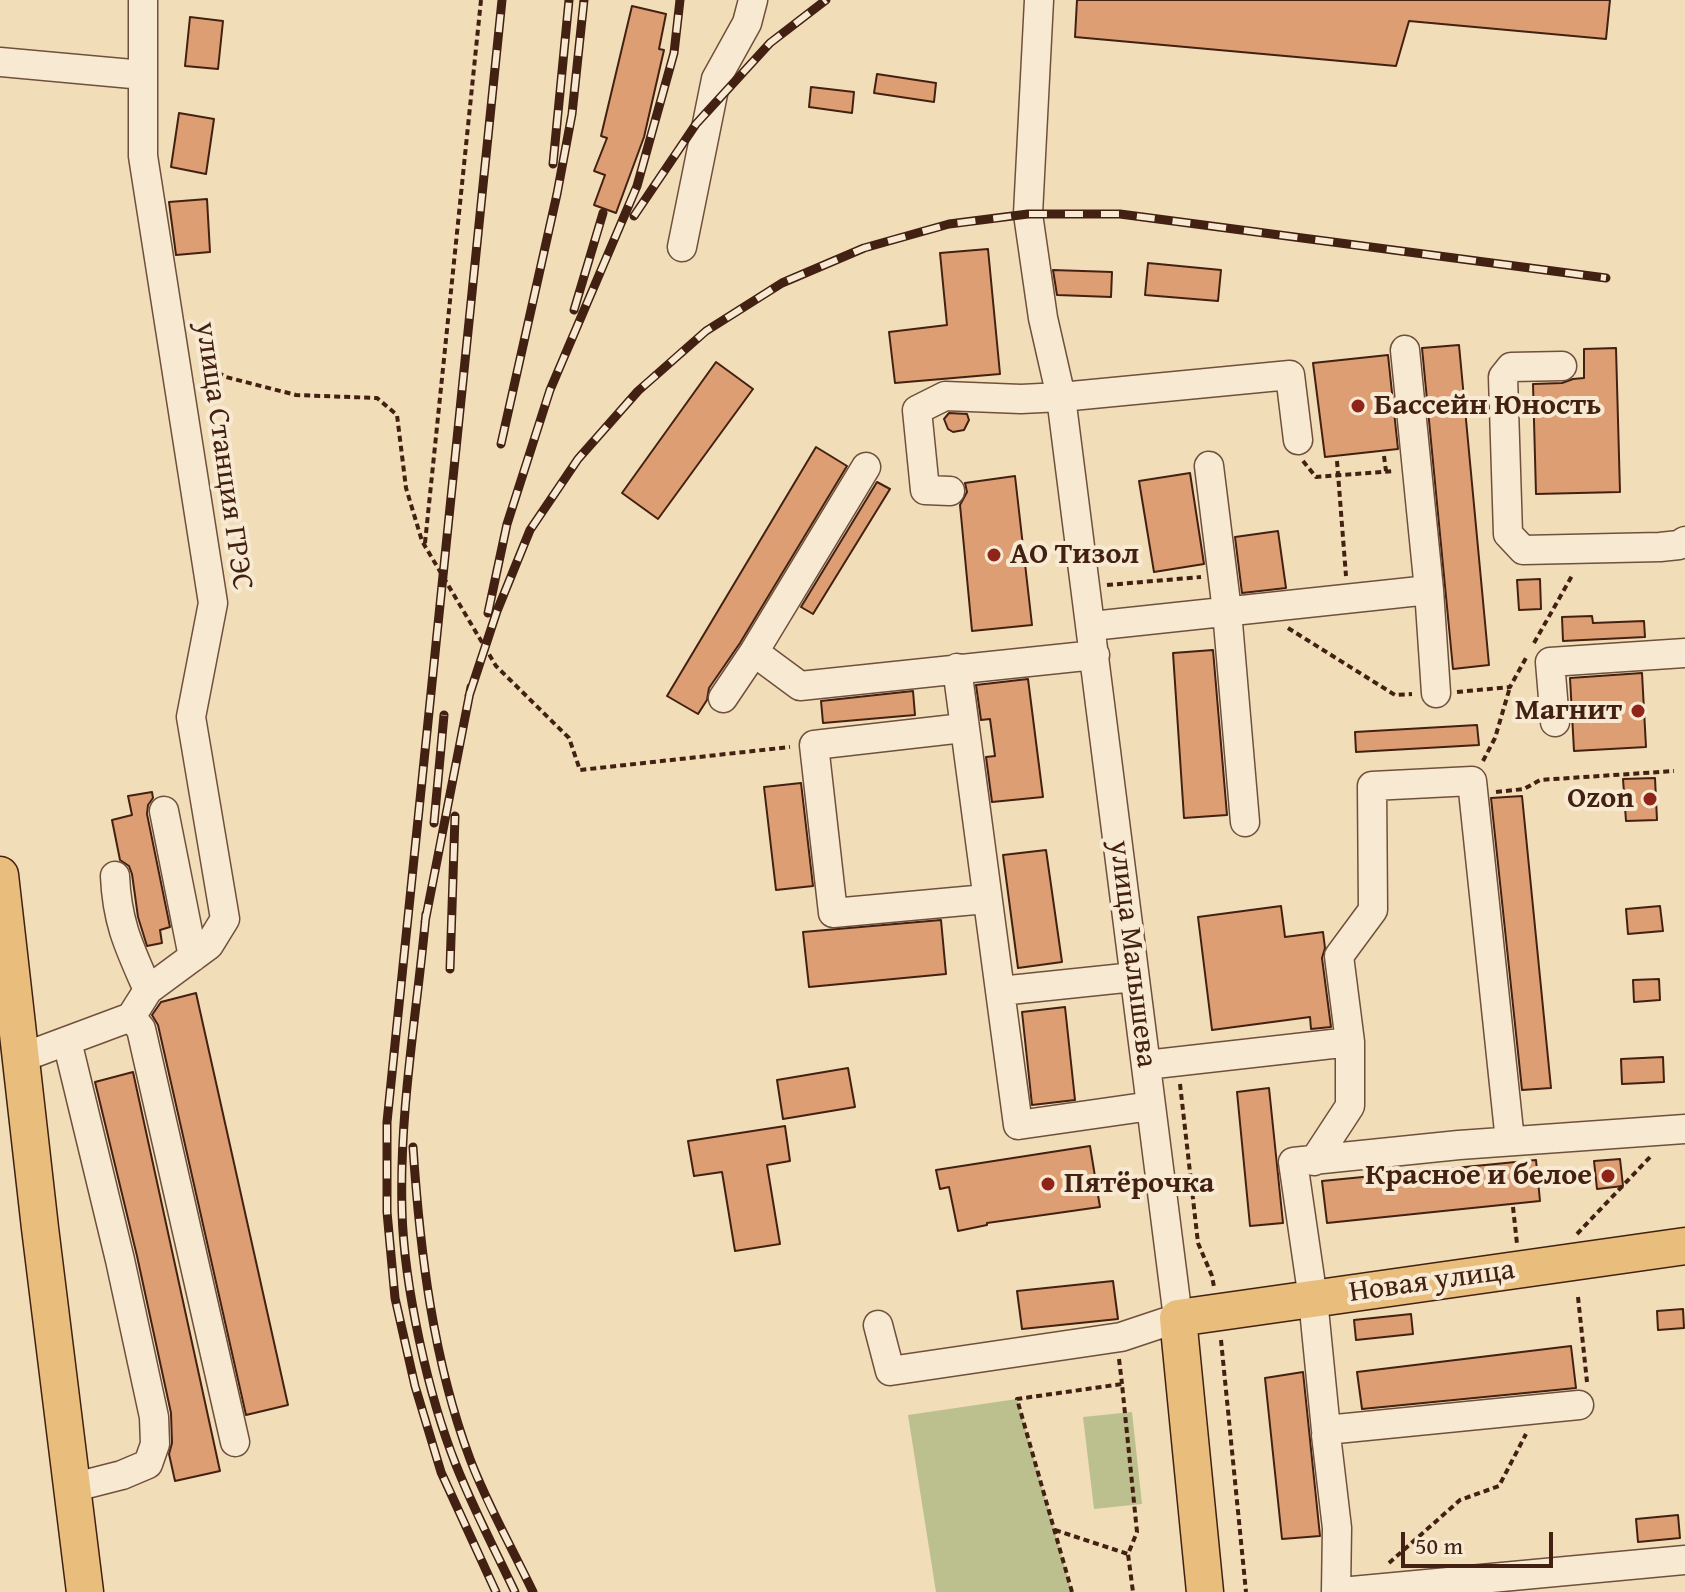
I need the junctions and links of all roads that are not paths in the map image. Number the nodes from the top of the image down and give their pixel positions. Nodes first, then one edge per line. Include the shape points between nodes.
1 (143, 0) edge
2 (753, 0) edge
3 (1039, 0) edge
4 (0, 62) edge
5 (143, 75) junction
6 (682, 247) dead end
7 (1405, 350) dead end
8 (1562, 366) dead end
9 (1061, 397) junction
10 (1298, 440) road end
11 (1209, 466) dead end
12 (866, 467) dead end
13 (950, 491) dead end
14 (1685, 541) edge
15 (1429, 590) junction
16 (1235, 604) junction
17 (1092, 626) junction
18 (754, 652) junction
19 (1685, 653) edge
20 (1095, 655) junction
21 (957, 668) junction
22 (1436, 693) road end
23 (723, 698) dead end
24 (1555, 722) dead end
25 (963, 728) junction
26 (164, 811) dead end
27 (1245, 822) dead end
28 (0, 875) edge
29 (115, 876) dead end
30 (986, 899) junction
31 (193, 957) junction
32 (1134, 977) junction
33 (148, 990) junction
34 (1000, 991) junction
35 (131, 1017) junction
36 (67, 1041) junction
37 (1350, 1042) junction
38 (21, 1058) junction
39 (1146, 1065) junction
40 (1151, 1106) junction
41 (1684, 1130) edge
42 (1510, 1141) junction
43 (1314, 1161) junction
44 (1685, 1246) edge
45 (1313, 1299) junction
46 (1178, 1318) junction
47 (878, 1325) dead end
48 (1579, 1405) road end
49 (1326, 1435) dead end
50 (235, 1442) dead end
51 (71, 1488) junction
52 (1685, 1560) edge
53 (1345, 1591) edge
54 (85, 1592) edge
55 (1205, 1592) edge

1 - 5 street, улица Станция ГРЭС
2 - 6 street via 747,23 716,79
3 - 9 street, улица Малышева via 1028,214
4 - 5 street
5 - 31 street, улица Станция ГРЭС via 143,156 213,603 191,717 225,919 209,945
7 - 15 street
8 - 14 street via 1511,367 1503,377 1508,534 1523,550 1660,547
9 - 10 street via 1290,375
9 - 13 street via 945,396 917,410 925,490
9 - 17 street, улица Малышева
11 - 16 street
12 - 18 street
15 - 16 street
15 - 22 street
16 - 17 street
16 - 27 street
17 - 20 street, улица Малышева
18 - 21 street via 800,686
18 - 23 street
19 - 24 street via 1550,662
20 - 21 street
20 - 32 street, улица Малышева
21 - 25 street
25 - 30 street
25 - 30 street via 814,745 833,913
26 - 31 street
28 - 38 main road
29 - 33 street via 117,910
30 - 34 street
31 - 33 street
32 - 34 street
32 - 39 street, улица Малышева
33 - 35 street
34 - 40 street via 1018,1125
35 - 36 street
35 - 50 street via 141,1029
36 - 38 street
36 - 51 street via 140,1345 155,1444 148,1464
37 - 39 street
37 - 42 street via 1339,956 1373,910 1372,786 1473,788
37 - 43 street via 1350,1106
38 - 51 main road
39 - 40 street, улица Малышева
40 - 46 street, улица Малышева
41 - 42 street
42 - 43 street
43 - 45 street via 1293,1162
44 - 45 main road, Новая улица
45 - 46 main road, Новая улица
45 - 48 street via 1326,1430
46 - 47 street via 1121,1337 890,1371
46 - 55 main road, улица Малышева
49 - 53 street
51 - 54 main road
52 - 53 street

